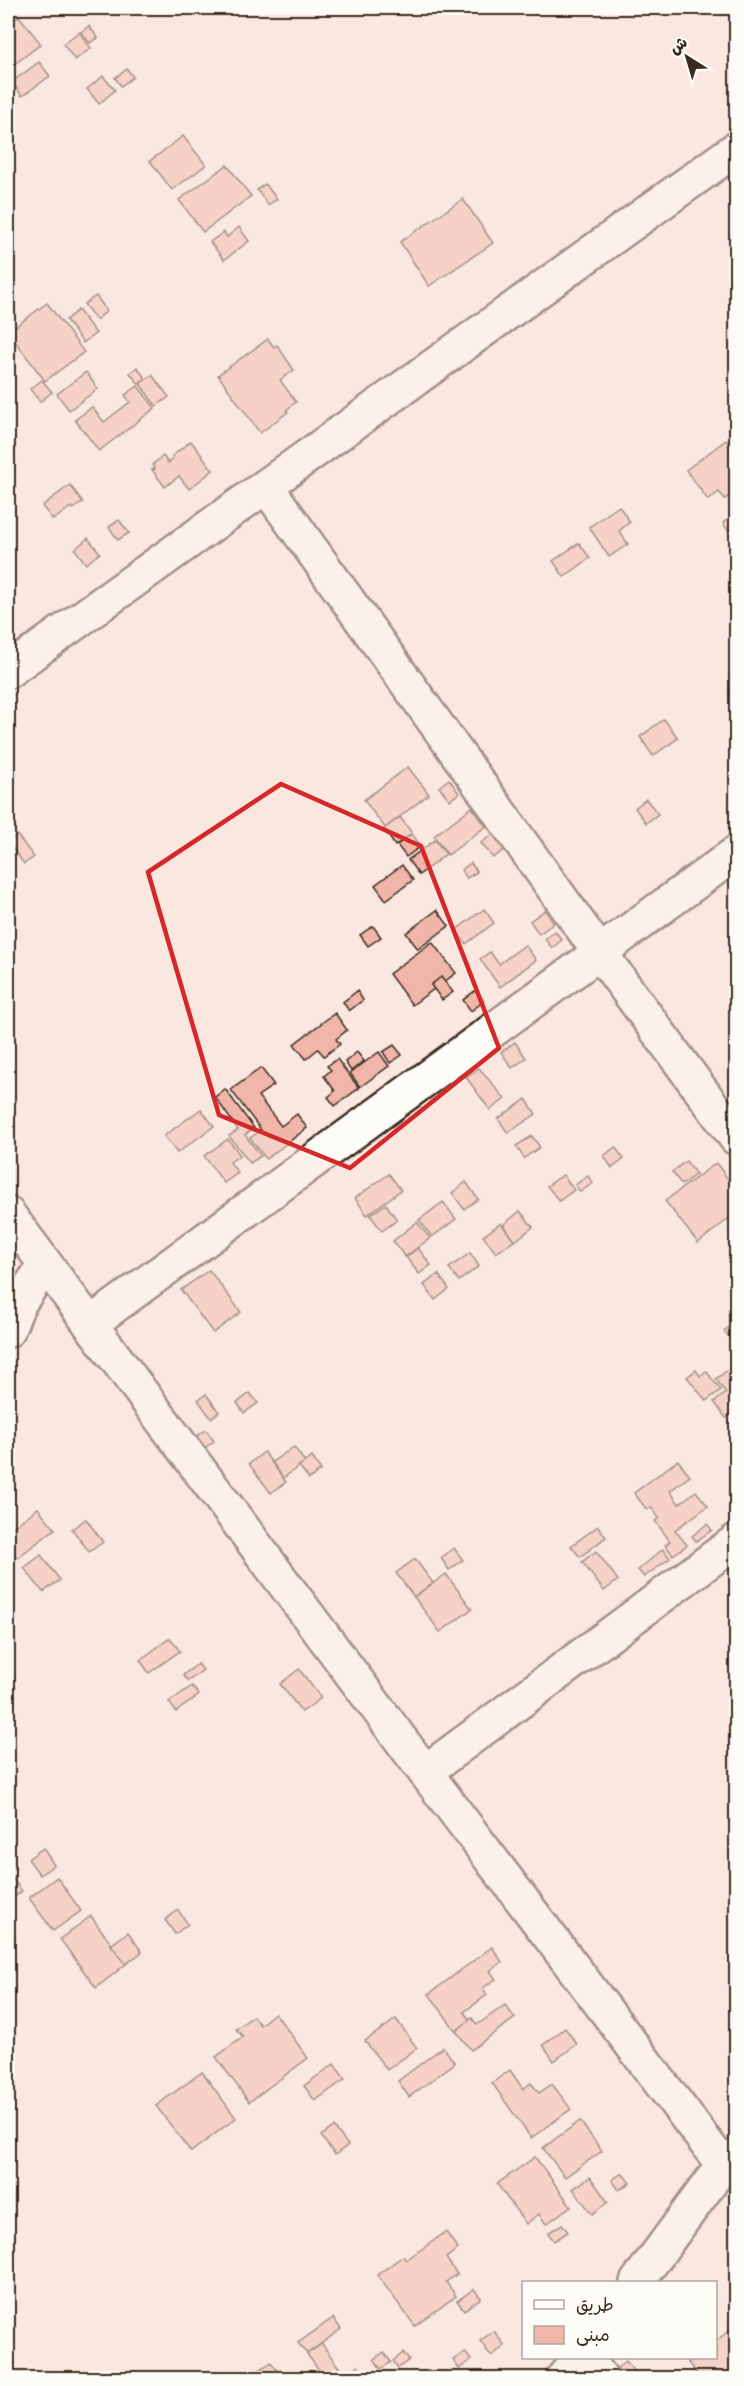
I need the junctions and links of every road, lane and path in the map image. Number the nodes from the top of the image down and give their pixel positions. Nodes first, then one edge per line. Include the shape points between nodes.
1 (736, 149) edge
2 (266, 486) junction
3 (8, 671) edge
4 (736, 853) edge
5 (600, 952) junction
6 (736, 1138) edge
7 (8, 1214) edge
8 (45, 1265) junction
9 (90, 1324) junction
10 (8, 1329) edge
11 (736, 1540) edge
12 (425, 1772) junction
13 (730, 2160) edge
14 (639, 2281) edge
15 (580, 2359) edge
16 (587, 2359) edge
17 (563, 2379) edge
18 (602, 2379) edge

1 - 2 street
2 - 3 street
2 - 5 street
4 - 5 street
5 - 6 street
5 - 9 street
7 - 8 street
8 - 9 street
8 - 10 street via 18,1305
9 - 12 street
11 - 12 street
12 - 13 street
13 - 14 street
15 - 17 street
16 - 18 street

